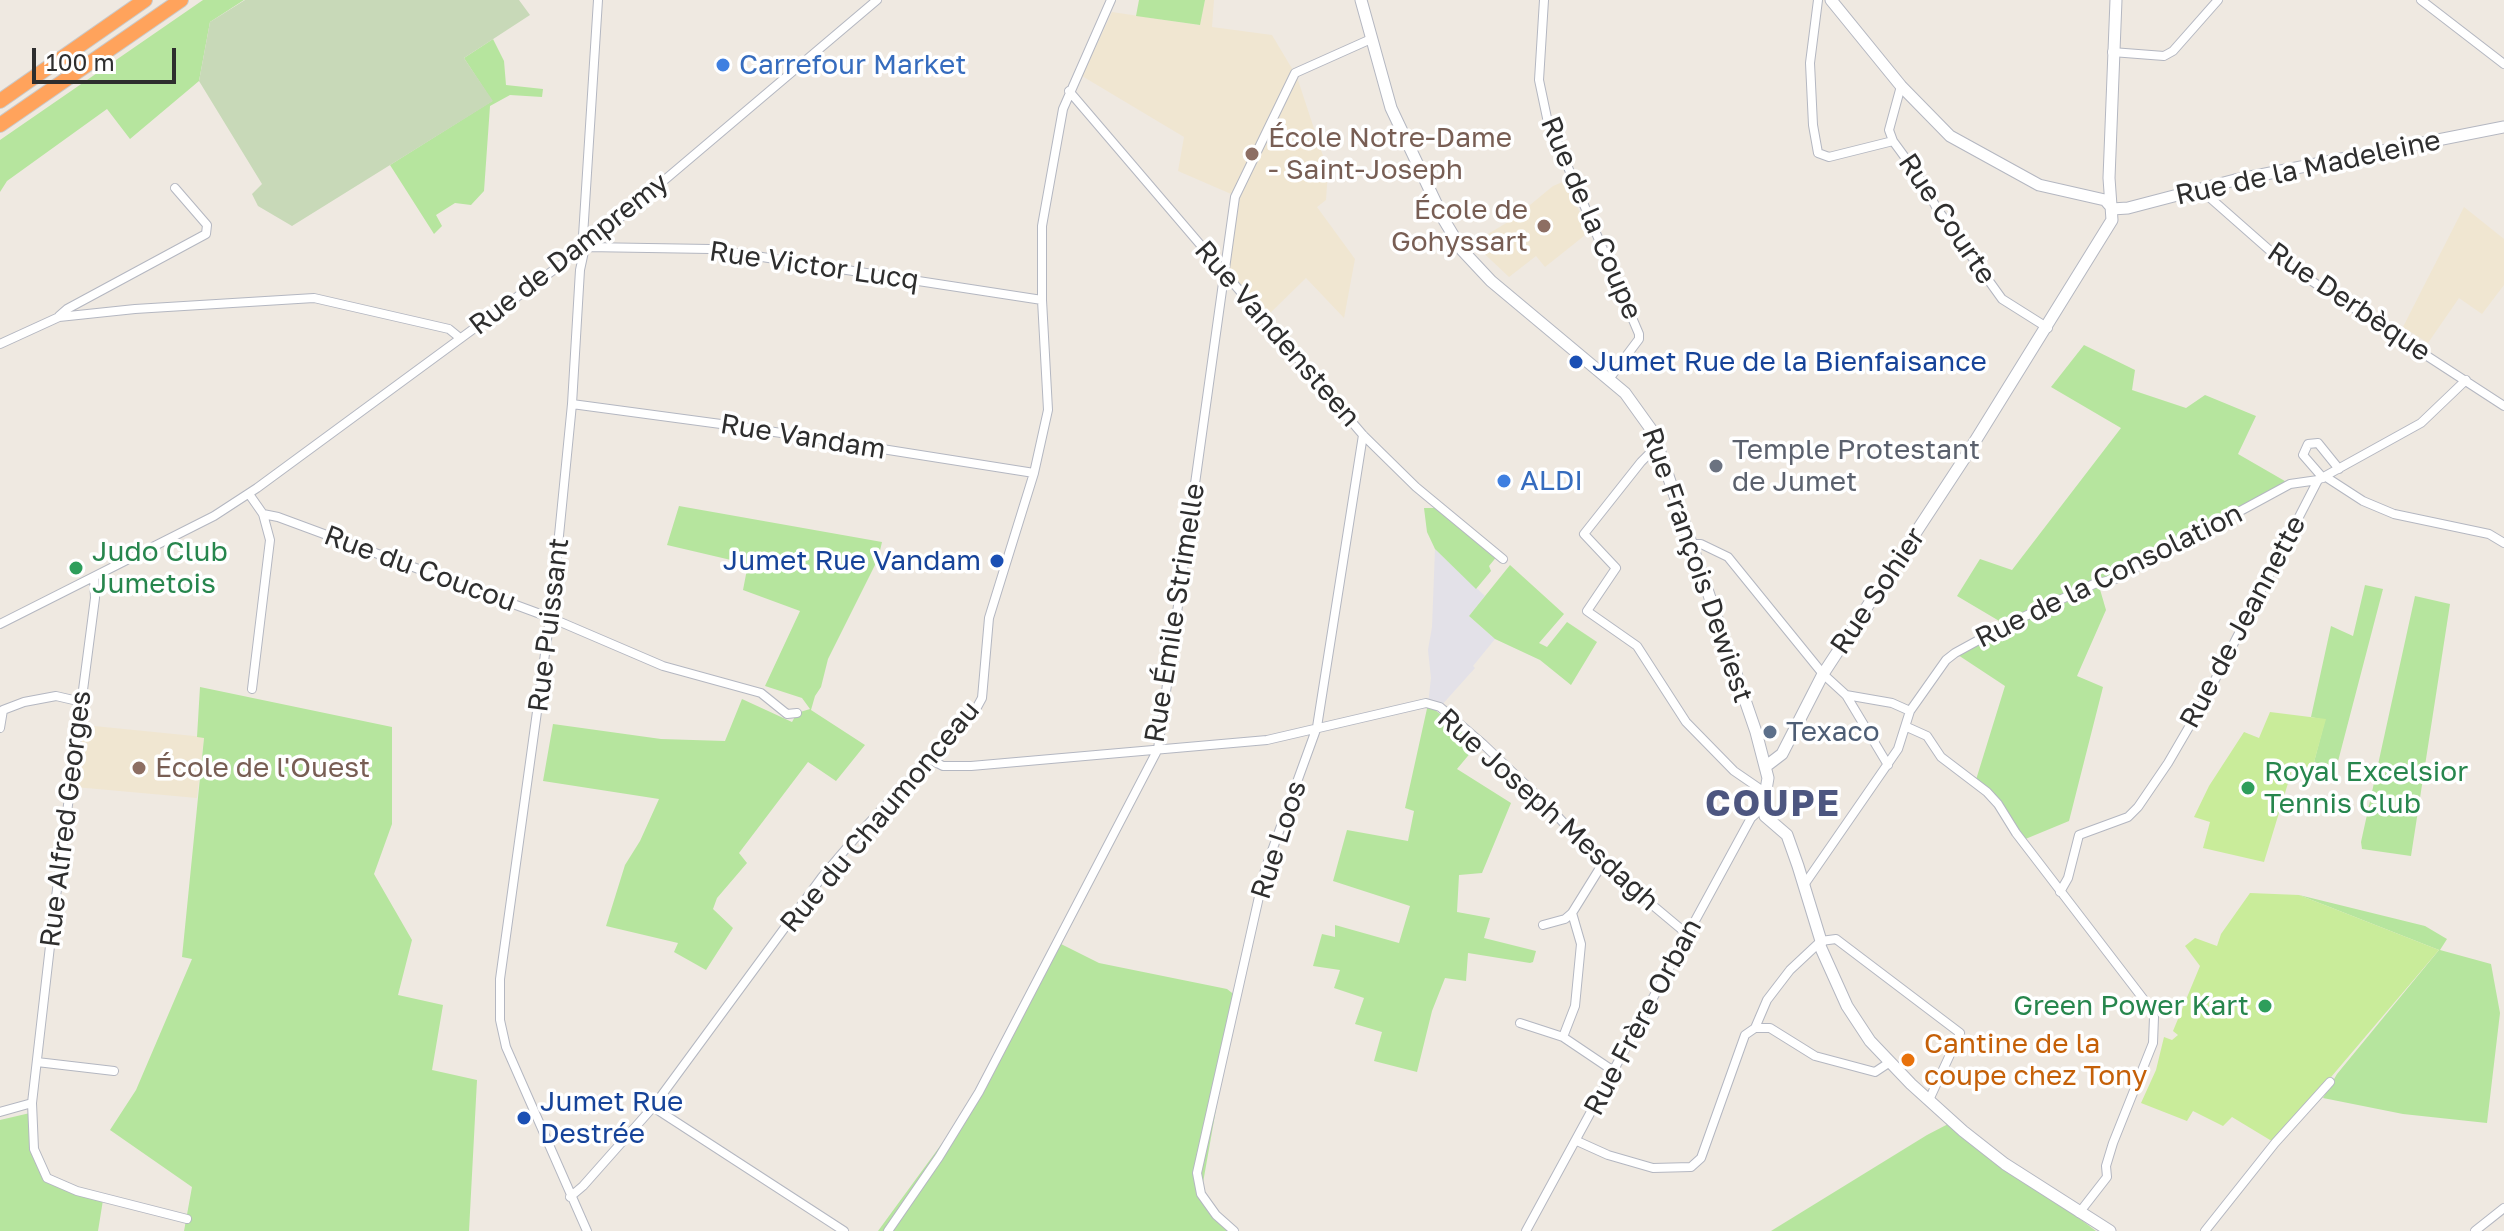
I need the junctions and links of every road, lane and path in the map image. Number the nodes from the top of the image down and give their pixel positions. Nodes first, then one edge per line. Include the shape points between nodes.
1 (145, 0) edge
2 (181, 0) edge
3 (598, 0) edge
4 (877, 0) edge
5 (1111, 0) edge
6 (1361, 0) edge
7 (1544, 0) edge
8 (1818, 0) edge
9 (1831, 0) edge
10 (2116, 0) edge
11 (2218, 0) edge
12 (2421, 0) edge
13 (1371, 39) junction
14 (2112, 52) junction
15 (2504, 64) edge
16 (1901, 86) junction
17 (1069, 91) junction
18 (0, 101) edge
19 (1, 124) edge
20 (2504, 127) edge
21 (1893, 141) junction
22 (175, 188) dead end
23 (2200, 189) junction
24 (2112, 209) junction
25 (585, 247) junction
26 (1224, 272) junction
27 (1042, 300) junction
28 (59, 317) junction
29 (2048, 328) junction
30 (460, 338) junction
31 (0, 344) edge
32 (1609, 379) junction
33 (2466, 380) junction
34 (572, 404) junction
35 (2504, 406) edge
36 (1363, 435) junction
37 (1658, 445) junction
38 (2339, 469) junction
39 (1034, 473) junction
40 (2322, 478) junction
41 (249, 494) junction
42 (263, 514) junction
43 (2504, 543) edge
44 (1692, 544) junction
45 (1503, 559) dead end
46 (94, 577) junction
47 (551, 618) junction
48 (0, 624) edge
49 (1937, 652) dead end
50 (1946, 660) junction
51 (1823, 674) junction
52 (252, 689) dead end
53 (1846, 695) junction
54 (82, 702) junction
55 (2, 709) edge
56 (1910, 711) junction
57 (797, 713) dead end
58 (1317, 727) junction
59 (1907, 727) junction
60 (0, 728) edge
61 (1158, 749) junction
62 (929, 759) junction
63 (1888, 765) junction
64 (1765, 767) junction
65 (1766, 793) junction
66 (1763, 807) junction
67 (1603, 863) junction
68 (1805, 888) junction
69 (2060, 892) junction
70 (1572, 913) junction
71 (1543, 925) dead end
72 (1687, 934) junction
73 (1821, 941) junction
74 (1520, 1023) dead end
75 (1755, 1028) junction
76 (1563, 1037) junction
77 (37, 1062) junction
78 (1890, 1062) junction
79 (1612, 1070) junction
80 (114, 1071) dead end
81 (2330, 1082) dead end
82 (1929, 1100) junction
83 (32, 1103) junction
84 (653, 1107) junction
85 (0, 1112) edge
86 (1577, 1141) junction
87 (570, 1197) junction
88 (2504, 1208) edge
89 (2079, 1213) junction
90 (187, 1219) dead end
91 (587, 1231) edge
92 (844, 1231) edge
93 (888, 1231) edge
94 (1234, 1231) edge
95 (1526, 1231) edge
96 (2110, 1231) edge
97 (2205, 1231) edge
98 (2475, 1231) edge

1 - 18 highway
2 - 19 highway
3 - 25 street, Rue Puissant
4 - 25 street, Rue de Dampremy
5 - 17 street, Rue du Chaumonceau
6 - 13 street, Rue François Dewiest
7 - 32 street, Rue de la Coupe via 1539,80 1547,118 1639,334
8 - 21 street via 1810,85 1818,153 1829,157
9 - 16 street
10 - 14 street
11 - 14 street via 2164,56
12 - 15 street
13 - 26 street, Rue Émile Strimelle via 1295,73 1235,197
13 - 32 street, Rue François Dewiest via 1391,108 1462,250 1491,281
14 - 24 street
16 - 21 street, Rue Courte via 1889,130
16 - 24 street via 1968,148 2039,185 2105,200
17 - 26 street, Rue Vandensteen
17 - 27 street, Rue du Chaumonceau via 1042,226
20 - 23 street, Rue de la Madeleine
21 - 29 street, Rue Courte via 2002,299
22 - 28 street via 207,225 206,234
23 - 24 street, Rue de la Madeleine
23 - 33 street, Rue Derbèque via 2284,263
24 - 29 street, Rue Sohier via 2105,235
25 - 27 street, Rue Victor Lucq via 710,249
25 - 30 street, Rue de Dampremy
25 - 34 street, Rue Puissant
26 - 36 street, Rue Vandensteen
26 - 61 street, Rue Émile Strimelle
27 - 39 street, Rue du Chaumonceau via 1048,410
28 - 30 street via 314,298 449,329
28 - 31 street
29 - 51 street, Rue Sohier
30 - 41 street, Rue de Dampremy
32 - 37 street, Rue François Dewiest via 1642,414
33 - 35 street, Rue Derbèque
33 - 38 street via 2421,423
34 - 39 street, Rue Vandam
34 - 47 street, Rue Puissant
36 - 45 street, Rue Vandensteen
36 - 58 street, Rue Loos
37 - 44 street, Rue François Dewiest
37 - 65 street via 1584,534 1616,568 1587,611 1637,646 1686,722 1734,771
38 - 40 street
38 - 40 street via 2318,443 2308,444 2303,455
39 - 62 street, Rue du Chaumonceau via 989,618 982,698
40 - 43 street via 2394,514 2489,534
40 - 50 street, Rue de la Consolation via 2290,484 2115,579 2006,625
40 - 69 street, Rue de Jeannette via 2168,763 2128,817 2079,835
41 - 42 street
41 - 46 street, Rue de Dampremy
42 - 47 street, Rue du Coucou
42 - 52 street via 270,540
44 - 51 street via 1728,557
44 - 64 street, Rue François Dewiest
46 - 48 street, Rue de Dampremy
46 - 54 street, Rue Alfred Georges
47 - 57 street, Rue du Coucou via 663,666 761,693 787,714
47 - 87 street, Rue Puissant via 500,979 500,1020 510,1058
49 - 50 street
50 - 56 street
51 - 53 street
51 - 64 street, Rue Sohier via 1782,754
53 - 56 street
53 - 63 street
54 - 55 street via 56,696
54 - 77 street, Rue Alfred Georges
55 - 60 street
56 - 59 street
58 - 61 street, Rue Joseph Mesdagh via 1267,740
58 - 67 street, Rue Joseph Mesdagh via 1426,703 1440,707
58 - 94 street, Rue Loos via 1265,870 1197,1173 1201,1194
59 - 63 street
59 - 69 street via 1927,736 1941,757 1992,798
61 - 62 street, Rue Joseph Mesdagh via 971,766 943,766
61 - 93 street, Rue Émile Strimelle via 979,1092
62 - 84 street, Rue du Chaumonceau via 822,877
63 - 68 street
64 - 65 street, Rue François Dewiest
65 - 66 street, Rue François Dewiest
66 - 68 street via 1765,816 1787,835
66 - 72 street, Rue Frère Orban via 1751,818
67 - 70 street
67 - 72 street, Rue Joseph Mesdagh
68 - 73 street
69 - 89 street via 2151,1009 2155,1024 2153,1043 2113,1143 2107,1177
70 - 71 street
70 - 76 street via 1581,944 1575,1006
72 - 79 street, Rue Frère Orban
73 - 75 street via 1767,1000
73 - 78 street via 1847,1006
73 - 82 street via 1836,939 1960,1033
74 - 76 street
75 - 78 street via 1770,1028 1815,1056 1875,1072
75 - 86 street via 1745,1035 1701,1158 1691,1167 1653,1168
76 - 79 street
77 - 80 street
77 - 83 street, Rue Alfred Georges
78 - 82 street
79 - 86 street, Rue Frère Orban
81 - 97 street
82 - 89 street via 2005,1164
83 - 85 street
83 - 90 street, Rue Alfred Georges via 34,1149 47,1178 77,1191
84 - 87 street, Rue du Chaumonceau
84 - 92 street
86 - 95 street, Rue Frère Orban
87 - 91 street, Rue Puissant
88 - 98 street
89 - 96 street

